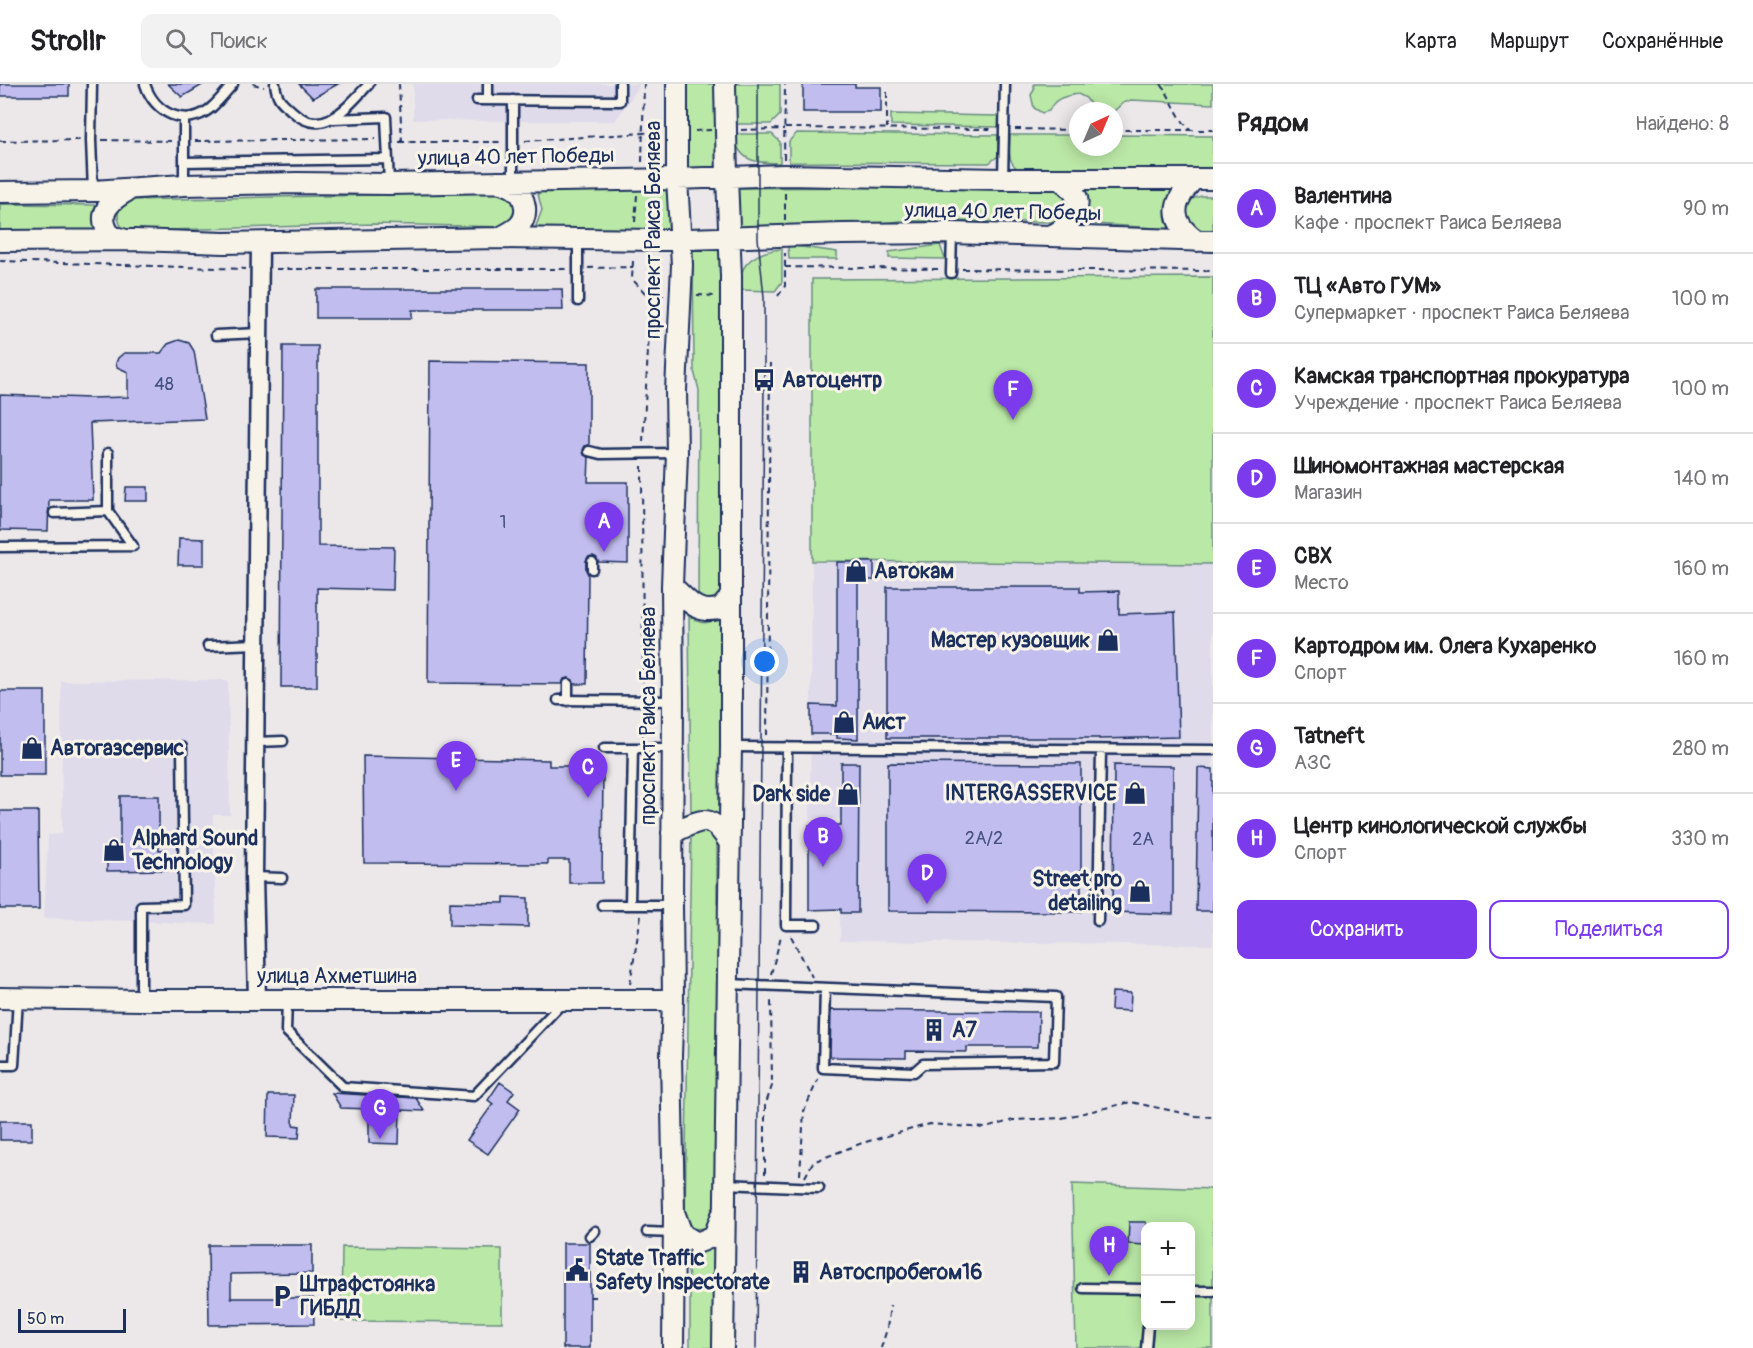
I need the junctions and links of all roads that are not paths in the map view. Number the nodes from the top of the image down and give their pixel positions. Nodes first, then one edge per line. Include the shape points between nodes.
1 (92, 84) edge
2 (145, 84) edge
3 (233, 84) edge
4 (275, 84) edge
5 (369, 84) edge
6 (488, 84) edge
7 (620, 84) edge
8 (677, 84) edge
9 (725, 84) edge
10 (1005, 84) edge
11 (477, 100) dead end
12 (488, 100) junction
13 (513, 100) junction
14 (184, 119) junction
15 (329, 120) junction
16 (388, 159) junction
17 (184, 162) junction
18 (727, 177) junction
19 (677, 179) junction
20 (1003, 179) junction
21 (1204, 179) edge
22 (1061, 180) junction
23 (505, 181) junction
24 (389, 184) junction
25 (184, 185) junction
26 (132, 189) junction
27 (93, 191) junction
28 (0, 192) edge
29 (952, 233) junction
30 (1052, 235) junction
31 (499, 238) junction
32 (729, 238) junction
33 (134, 240) junction
34 (578, 240) junction
35 (681, 240) junction
36 (1205, 241) edge
37 (0, 242) edge
38 (260, 242) junction
39 (951, 271) road end
40 (578, 301) dead end
41 (259, 333) junction
42 (216, 335) dead end
43 (108, 453) dead end
44 (677, 453) junction
45 (589, 454) dead end
46 (108, 512) junction
47 (54, 513) dead end
48 (0, 547) edge
49 (672, 586) junction
50 (731, 596) junction
51 (256, 644) junction
52 (208, 646) dead end
53 (568, 684) dead end
54 (558, 700) dead end
55 (568, 700) junction
56 (673, 701) junction
57 (255, 741) junction
58 (283, 741) dead end
59 (182, 747) dead end
60 (604, 747) dead end
61 (673, 747) junction
62 (731, 747) junction
63 (787, 747) junction
64 (633, 748) junction
65 (1101, 750) junction
66 (1213, 750) edge
67 (672, 833) junction
68 (729, 842) junction
69 (254, 877) junction
70 (282, 878) dead end
71 (602, 905) dead end
72 (630, 905) junction
73 (672, 905) junction
74 (1098, 921) dead end
75 (816, 925) dead end
76 (727, 984) junction
77 (821, 988) junction
78 (9, 998) edge
79 (141, 1000) junction
80 (257, 1000) junction
81 (287, 1000) junction
82 (565, 1000) junction
83 (673, 1000) junction
84 (0, 1065) edge
85 (725, 1184) junction
86 (819, 1188) dead end
87 (724, 1210) junction
88 (674, 1212) junction
89 (647, 1232) dead end
90 (674, 1233) junction
91 (1083, 1288) dead end
92 (1141, 1289) edge
93 (1195, 1291) edge
94 (1213, 1291) edge
95 (1148, 1330) edge
96 (673, 1348) edge
97 (723, 1348) edge
98 (1146, 1348) edge

1 - 27 lane
2 - 14 lane via 149,96 167,113
3 - 14 lane via 210,109
4 - 15 lane via 279,99 301,120
5 - 15 lane
6 - 12 lane
7 - 13 lane via 620,101
8 - 19 street, проспект Раиса Беляева
9 - 18 street
10 - 20 lane
11 - 12 lane
12 - 13 lane
13 - 23 lane via 513,142
14 - 17 lane
15 - 16 lane via 386,117
16 - 17 lane
16 - 24 lane
17 - 25 lane
18 - 19 street, улица 40 лет Победы
18 - 20 street, улица 40 лет Победы
18 - 32 street
19 - 23 street, улица 40 лет Победы
19 - 35 street, проспект Раиса Беляева
20 - 22 street, улица 40 лет Победы
21 - 22 street, улица 40 лет Победы
21 - 36 street via 1183,192 1176,217 1187,234
22 - 30 street via 1072,188 1077,206 1067,224
23 - 24 street, улица 40 лет Победы
23 - 31 street via 524,198 525,212 516,230
24 - 25 street, улица 40 лет Победы
25 - 26 street, улица 40 лет Победы
26 - 27 street, улица 40 лет Победы
26 - 33 street via 114,199 103,217 111,236
27 - 28 street, улица 40 лет Победы
29 - 30 street, улица 40 лет Победы
29 - 32 street, улица 40 лет Победы
29 - 39 lane
30 - 36 street, улица 40 лет Победы
31 - 34 street, улица 40 лет Победы
31 - 38 street, улица 40 лет Победы
32 - 35 street, улица 40 лет Победы
32 - 50 street
33 - 37 street, улица 40 лет Победы
33 - 38 street, улица 40 лет Победы
34 - 35 street, улица 40 лет Победы
34 - 40 lane
35 - 44 street, проспект Раиса Беляева
38 - 41 street
41 - 42 lane
41 - 51 street
43 - 46 lane
44 - 45 lane
44 - 49 street, проспект Раиса Беляева
46 - 47 lane
46 - 48 lane via 133,546
49 - 50 street via 699,610 721,608
49 - 56 street, проспект Раиса Беляева
50 - 62 street
51 - 52 lane
51 - 57 street
53 - 55 lane
54 - 55 lane
55 - 56 lane
56 - 61 street, проспект Раиса Беляева
57 - 58 lane
57 - 69 street
59 - 79 lane via 184,905 141,906
60 - 64 lane
61 - 64 lane
61 - 67 street, проспект Раиса Беляева
62 - 63 lane
62 - 68 street
63 - 65 lane
63 - 75 lane via 786,925
64 - 72 lane
65 - 66 lane
65 - 74 lane
67 - 68 street via 700,820 712,822
67 - 73 street, проспект Раиса Беляева
68 - 76 street
69 - 70 lane
69 - 80 street
71 - 72 lane
72 - 73 lane
73 - 83 street, проспект Раиса Беляева
76 - 77 lane
76 - 85 street
77 - 77 lane via 1056,997 1054,1062 923,1064 914,1072 823,1068
78 - 79 street, улица Ахметшина
78 - 84 lane via 14,1065
79 - 80 street, улица Ахметшина
80 - 81 street, улица Ахметшина
81 - 82 street, улица Ахметшина
81 - 82 lane via 286,1031 343,1088 474,1096
82 - 83 street, улица Ахметшина
83 - 88 street, проспект Раиса Беляева
85 - 86 lane
85 - 87 street
87 - 88 street via 714,1236 697,1243 682,1234
87 - 97 street
88 - 90 street, проспект Раиса Беляева
89 - 90 lane
90 - 96 street, проспект Раиса Беляева
91 - 92 lane
93 - 94 lane
95 - 98 lane

